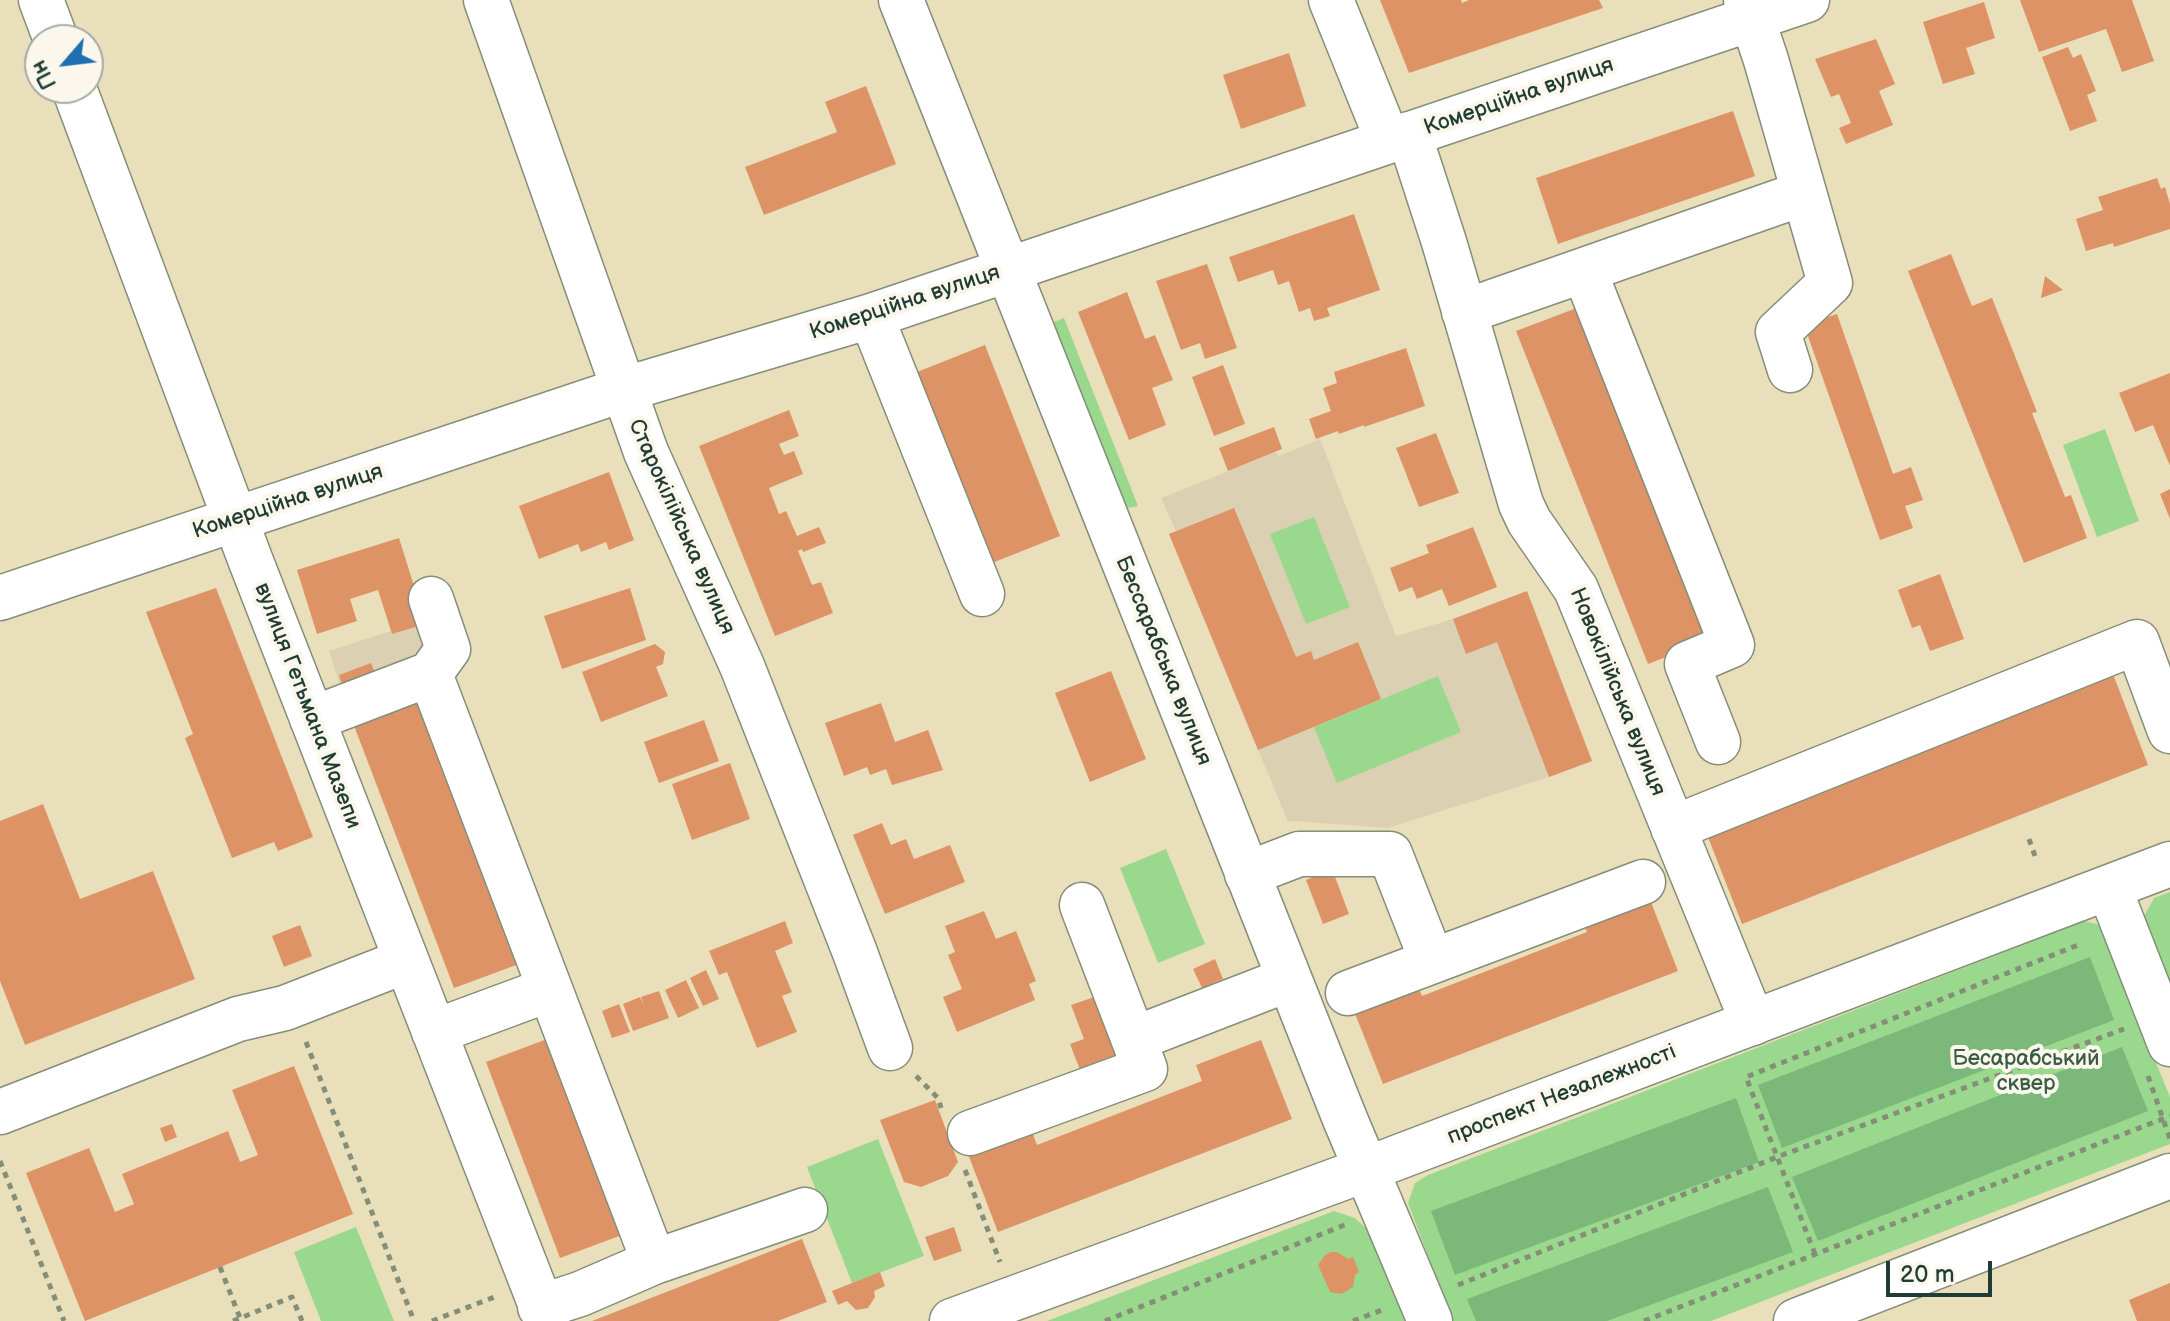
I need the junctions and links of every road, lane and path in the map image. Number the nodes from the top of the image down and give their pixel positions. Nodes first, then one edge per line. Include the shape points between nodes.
1 (41, 0) edge
2 (486, 0) edge
3 (901, 0) edge
4 (1331, 0) edge
5 (1807, 0) edge
6 (1749, 9) edge
7 (50, 24) edge
8 (80, 104) edge
9 (1398, 138) junction
10 (1804, 193) junction
11 (1007, 270) junction
12 (1584, 270) junction
13 (1464, 312) junction
14 (871, 316) junction
15 (1790, 370) dead end
16 (622, 390) junction
17 (235, 519) junction
18 (982, 594) dead end
19 (0, 598) edge
20 (431, 599) dead end
21 (430, 674) junction
22 (312, 719) junction
23 (2170, 731) edge
24 (1718, 742) dead end
25 (1673, 828) junction
26 (2029, 839) dead end
27 (2036, 859) dead end
28 (2170, 864) edge
29 (1247, 874) junction
30 (1643, 882) dead end
31 (2109, 888) junction
32 (1082, 905) dead end
33 (2083, 943) dead end
34 (405, 961) junction
35 (1432, 961) junction
36 (1289, 979) junction
37 (550, 989) junction
38 (1348, 993) dead end
39 (1753, 1023) junction
40 (2130, 1027) dead end
41 (434, 1032) junction
42 (303, 1034) dead end
43 (1134, 1039) junction
44 (2170, 1044) edge
45 (890, 1048) dead end
46 (0, 1112) edge
47 (2167, 1117) edge
48 (970, 1133) dead end
49 (2170, 1139) edge
50 (1777, 1157) junction
51 (0, 1161) edge
52 (1367, 1169) junction
53 (2170, 1176) edge
54 (805, 1210) dead end
55 (1349, 1223) dead end
56 (1815, 1254) junction
57 (654, 1262) junction
58 (220, 1267) dead end
59 (1422, 1306) edge
60 (529, 1307) edge
61 (240, 1318) junction
62 (64, 1321) edge
63 (233, 1321) edge
64 (302, 1321) edge
65 (414, 1321) edge
66 (432, 1321) edge
67 (952, 1321) edge
68 (1105, 1321) edge
69 (1353, 1321) edge
70 (1644, 1321) edge
71 (1796, 1321) edge

1 - 7 street
2 - 16 street, Старокілійська вулиця
3 - 11 street, Бессарабська вулиця
4 - 9 street, Новокілійська вулиця
5 - 6 street, Комерційна вулиця
6 - 9 street, Комерційна вулиця
6 - 10 street
8 - 17 street, вулиця Гетьмана Мазепи
9 - 11 street, Комерційна вулиця
9 - 13 street, Новокілійська вулиця
10 - 12 street
10 - 15 street via 1830,283 1778,332
11 - 14 street, Комерційна вулиця
11 - 29 street, Бессарабська вулиця
12 - 13 street
12 - 24 street via 1732,645 1687,664
13 - 25 street, Новокілійська вулиця via 1521,504 1576,589
14 - 16 street, Комерційна вулиця
14 - 18 street
16 - 17 street, Комерційна вулиця
16 - 45 street, Старокілійська вулиця via 742,666
17 - 19 street, Комерційна вулиця
17 - 22 street, вулиця Гетьмана Мазепи
20 - 21 street via 448,649
21 - 22 street
21 - 37 street
22 - 34 street, вулиця Гетьмана Мазепи
23 - 25 street via 2137,642
25 - 39 street, Новокілійська вулиця
26 - 27 path
28 - 31 street, проспект Незалежності
29 - 35 street via 1334,839 1390,854
29 - 36 street, Бессарабська вулиця
30 - 35 street
31 - 39 street, проспект Незалежності
31 - 44 street
32 - 43 street
33 - 50 path via 1746,1077
34 - 41 street, вулиця Гетьмана Мазепи
34 - 46 street
35 - 38 street
36 - 43 street
36 - 52 street, Бессарабська вулиця
37 - 41 street
37 - 57 street
39 - 52 street, проспект Незалежності
40 - 50 path
41 - 60 street, вулиця Гетьмана Мазепи
42 - 65 path
43 - 48 street via 1145,1069
47 - 49 path
47 - 56 path
50 - 56 path
50 - 59 path
51 - 62 path
52 - 59 street, Бессарабська вулиця
52 - 67 street, проспект Незалежності
53 - 71 street
54 - 57 street
55 - 68 path
56 - 70 path
57 - 60 street via 580,1294
58 - 61 path
59 - 69 path
60 - 66 path
61 - 63 path
61 - 64 path via 292,1297

